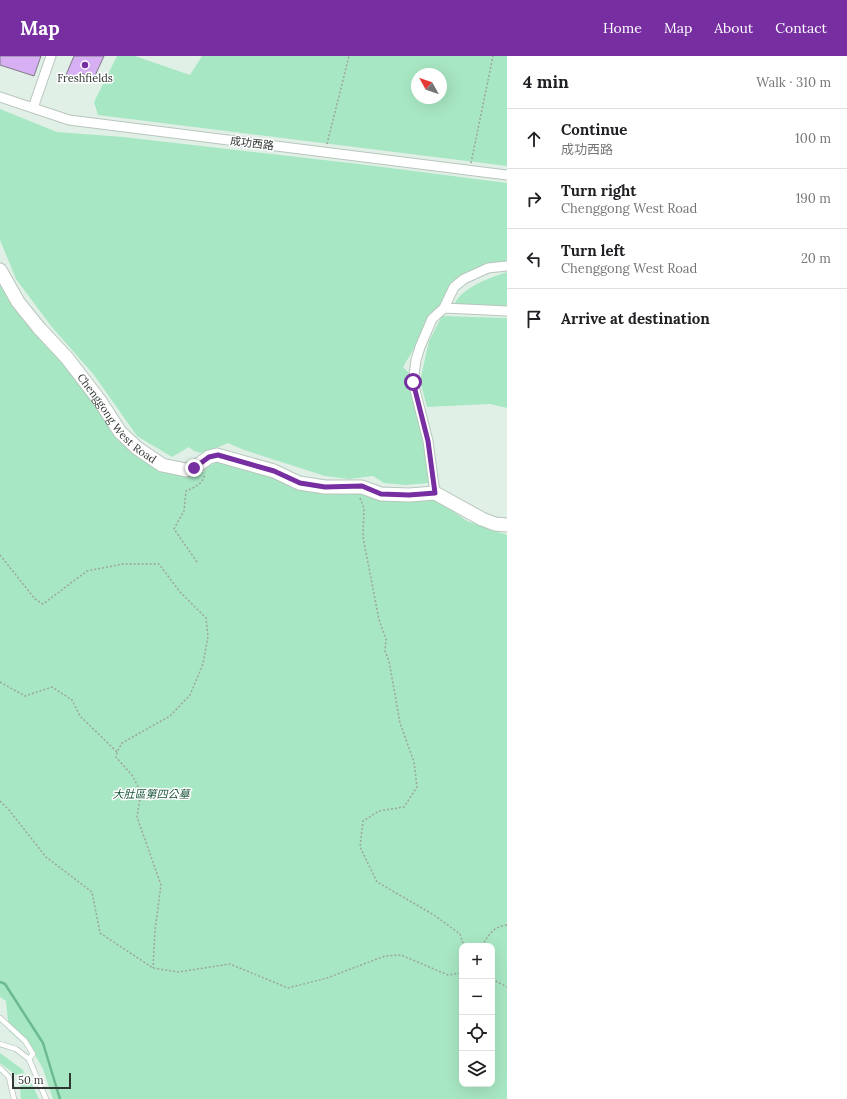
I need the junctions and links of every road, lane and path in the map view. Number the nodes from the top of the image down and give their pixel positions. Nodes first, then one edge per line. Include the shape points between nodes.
1 (51, 56) edge
2 (349, 56) edge
3 (493, 56) edge
4 (0, 97) edge
5 (33, 108) junction
6 (325, 152) junction
7 (469, 170) junction
8 (507, 175) edge
9 (507, 266) edge
10 (0, 270) edge
11 (444, 308) junction
12 (507, 311) edge
13 (204, 460) junction
14 (349, 486) junction
15 (435, 493) junction
16 (507, 525) edge
17 (0, 555) edge
18 (197, 562) dead end
19 (0, 682) edge
20 (117, 752) junction
21 (0, 802) edge
22 (507, 925) edge
23 (463, 943) edge
24 (484, 943) edge
25 (153, 968) junction
26 (459, 973) edge
27 (495, 981) edge
28 (507, 987) edge
29 (0, 1018) edge
30 (0, 1044) edge
31 (29, 1059) junction
32 (0, 1068) edge
33 (14, 1099) edge
34 (46, 1099) edge

1 - 5 street
2 - 6 path
3 - 7 path
4 - 5 street, 成功西路
5 - 6 street, 成功西路 via 68,120
6 - 7 street, 成功西路
7 - 8 street, 成功西路
9 - 11 street via 488,268 464,279 454,287
10 - 13 street, Chenggong West Road via 18,302 88,383 128,441 162,465 173,468 194,468
11 - 12 street
11 - 15 street via 432,319 420,347 413,382 428,441
13 - 14 street, Chenggong West Road via 218,455 274,471 300,483 325,487
13 - 18 path via 205,476 200,485 186,491 184,511 174,529
14 - 15 street, Chenggong West Road via 362,486 381,494
14 - 23 path via 360,498 364,508 364,544 379,620 386,639 385,651 400,723 414,762 417,787 404,807 379,811 363,821 360,847 377,882 434,915 460,934
15 - 16 street via 482,519
17 - 20 path via 35,599 43,604 87,571 123,564 159,564 180,592 206,618 208,636 203,664 190,695 170,716 122,743
19 - 20 path via 25,696 52,687 72,700 80,716
20 - 25 path via 116,757 132,775 141,792 137,818 161,885
21 - 25 path via 10,810 46,857 92,892 100,933
22 - 24 path via 498,926
25 - 26 path via 178,972 230,964 288,988 327,978 385,956 401,955 448,975
27 - 28 path
29 - 31 lane via 25,1041 33,1054
30 - 31 lane via 16,1049
31 - 34 lane
32 - 33 lane via 9,1077

